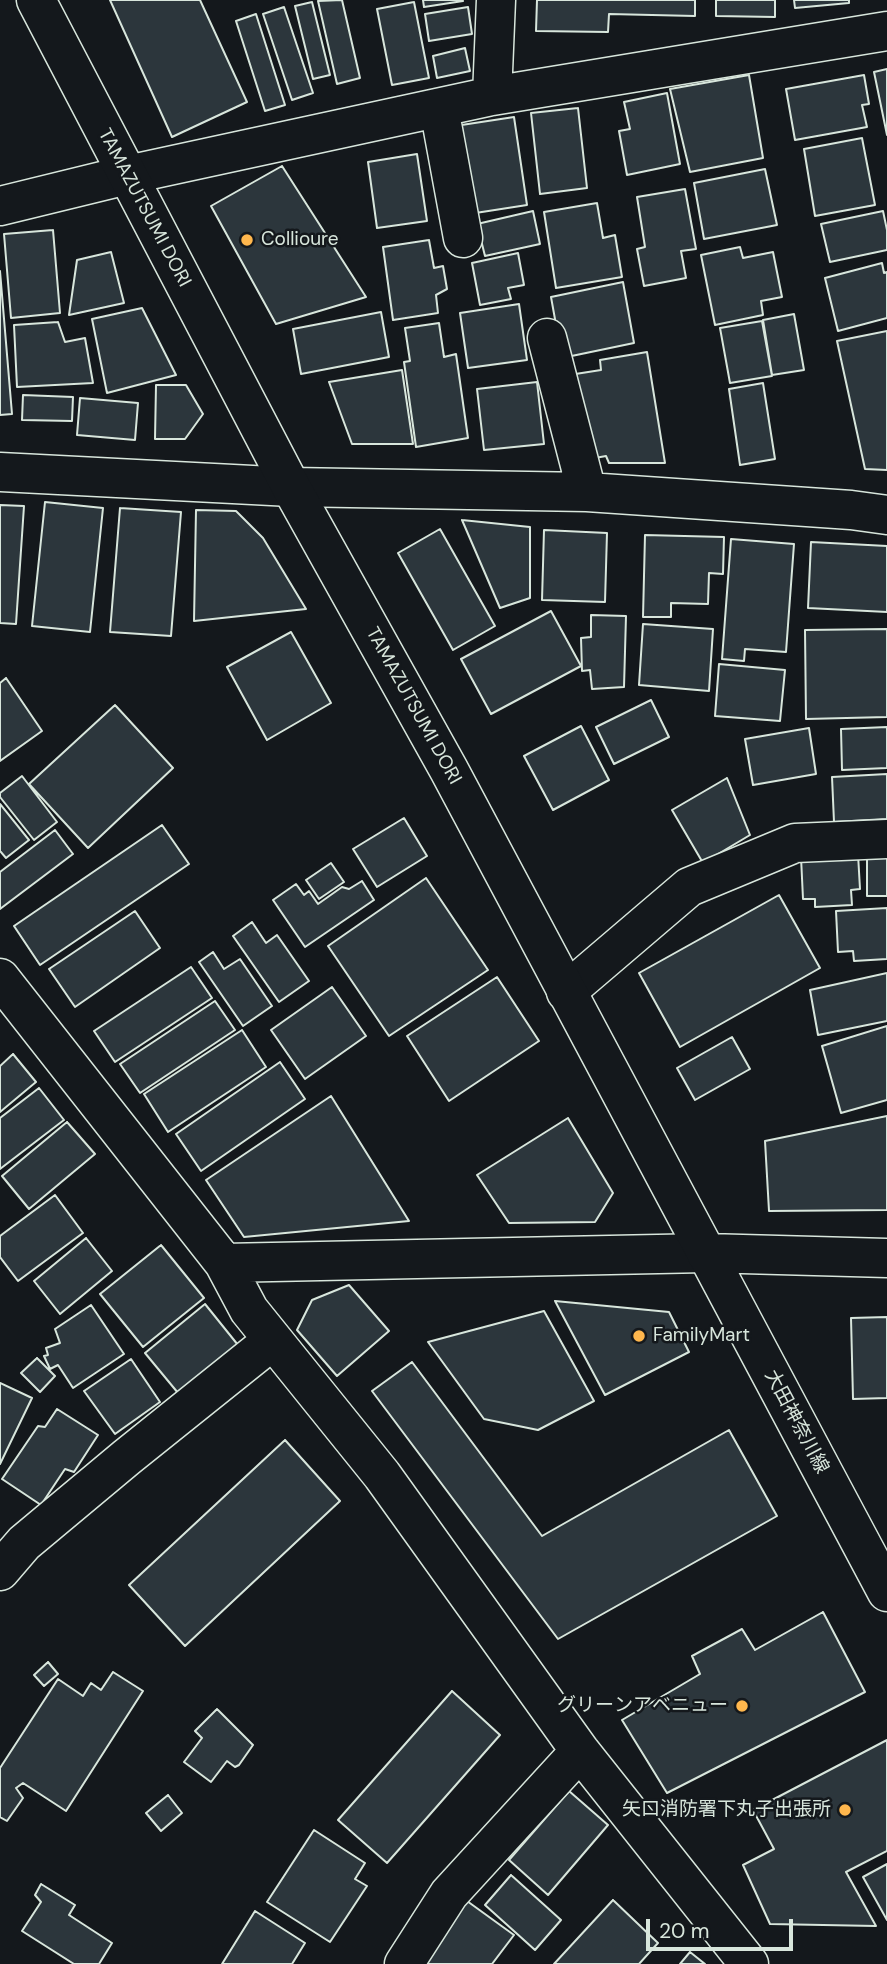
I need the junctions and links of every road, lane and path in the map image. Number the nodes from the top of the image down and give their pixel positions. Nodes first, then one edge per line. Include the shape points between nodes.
1 (36, 0) edge
2 (496, 0) edge
3 (887, 31) edge
4 (492, 96) junction
5 (439, 108) junction
6 (127, 175) junction
7 (0, 206) edge
8 (463, 238) dead end
9 (547, 338) dead end
10 (0, 472) edge
11 (291, 487) junction
12 (587, 492) junction
13 (887, 516) edge
14 (887, 839) edge
15 (0, 978) edge
16 (566, 992) junction
17 (706, 1253) junction
18 (887, 1258) edge
19 (224, 1264) junction
20 (272, 1340) junction
21 (0, 1572) edge
22 (887, 1592) edge
23 (580, 1751) junction
24 (404, 1964) edge
25 (749, 1964) edge

1 - 6 street, TAMAZUTSUMI DORI
2 - 4 street
3 - 4 street
4 - 5 street
5 - 6 street
5 - 8 street
6 - 7 street
6 - 11 street, TAMAZUTSUMI DORI
9 - 12 street
10 - 11 street
11 - 12 street
11 - 16 street, TAMAZUTSUMI DORI
12 - 13 street
14 - 16 street via 795,843 689,887
15 - 19 street
16 - 17 street, TAMAZUTSUMI DORI
17 - 18 street
17 - 19 street
17 - 22 street, 大田神奈川線
19 - 20 street
20 - 21 street via 24,1543
20 - 23 street via 382,1475
23 - 24 street via 450,1894
23 - 25 street

